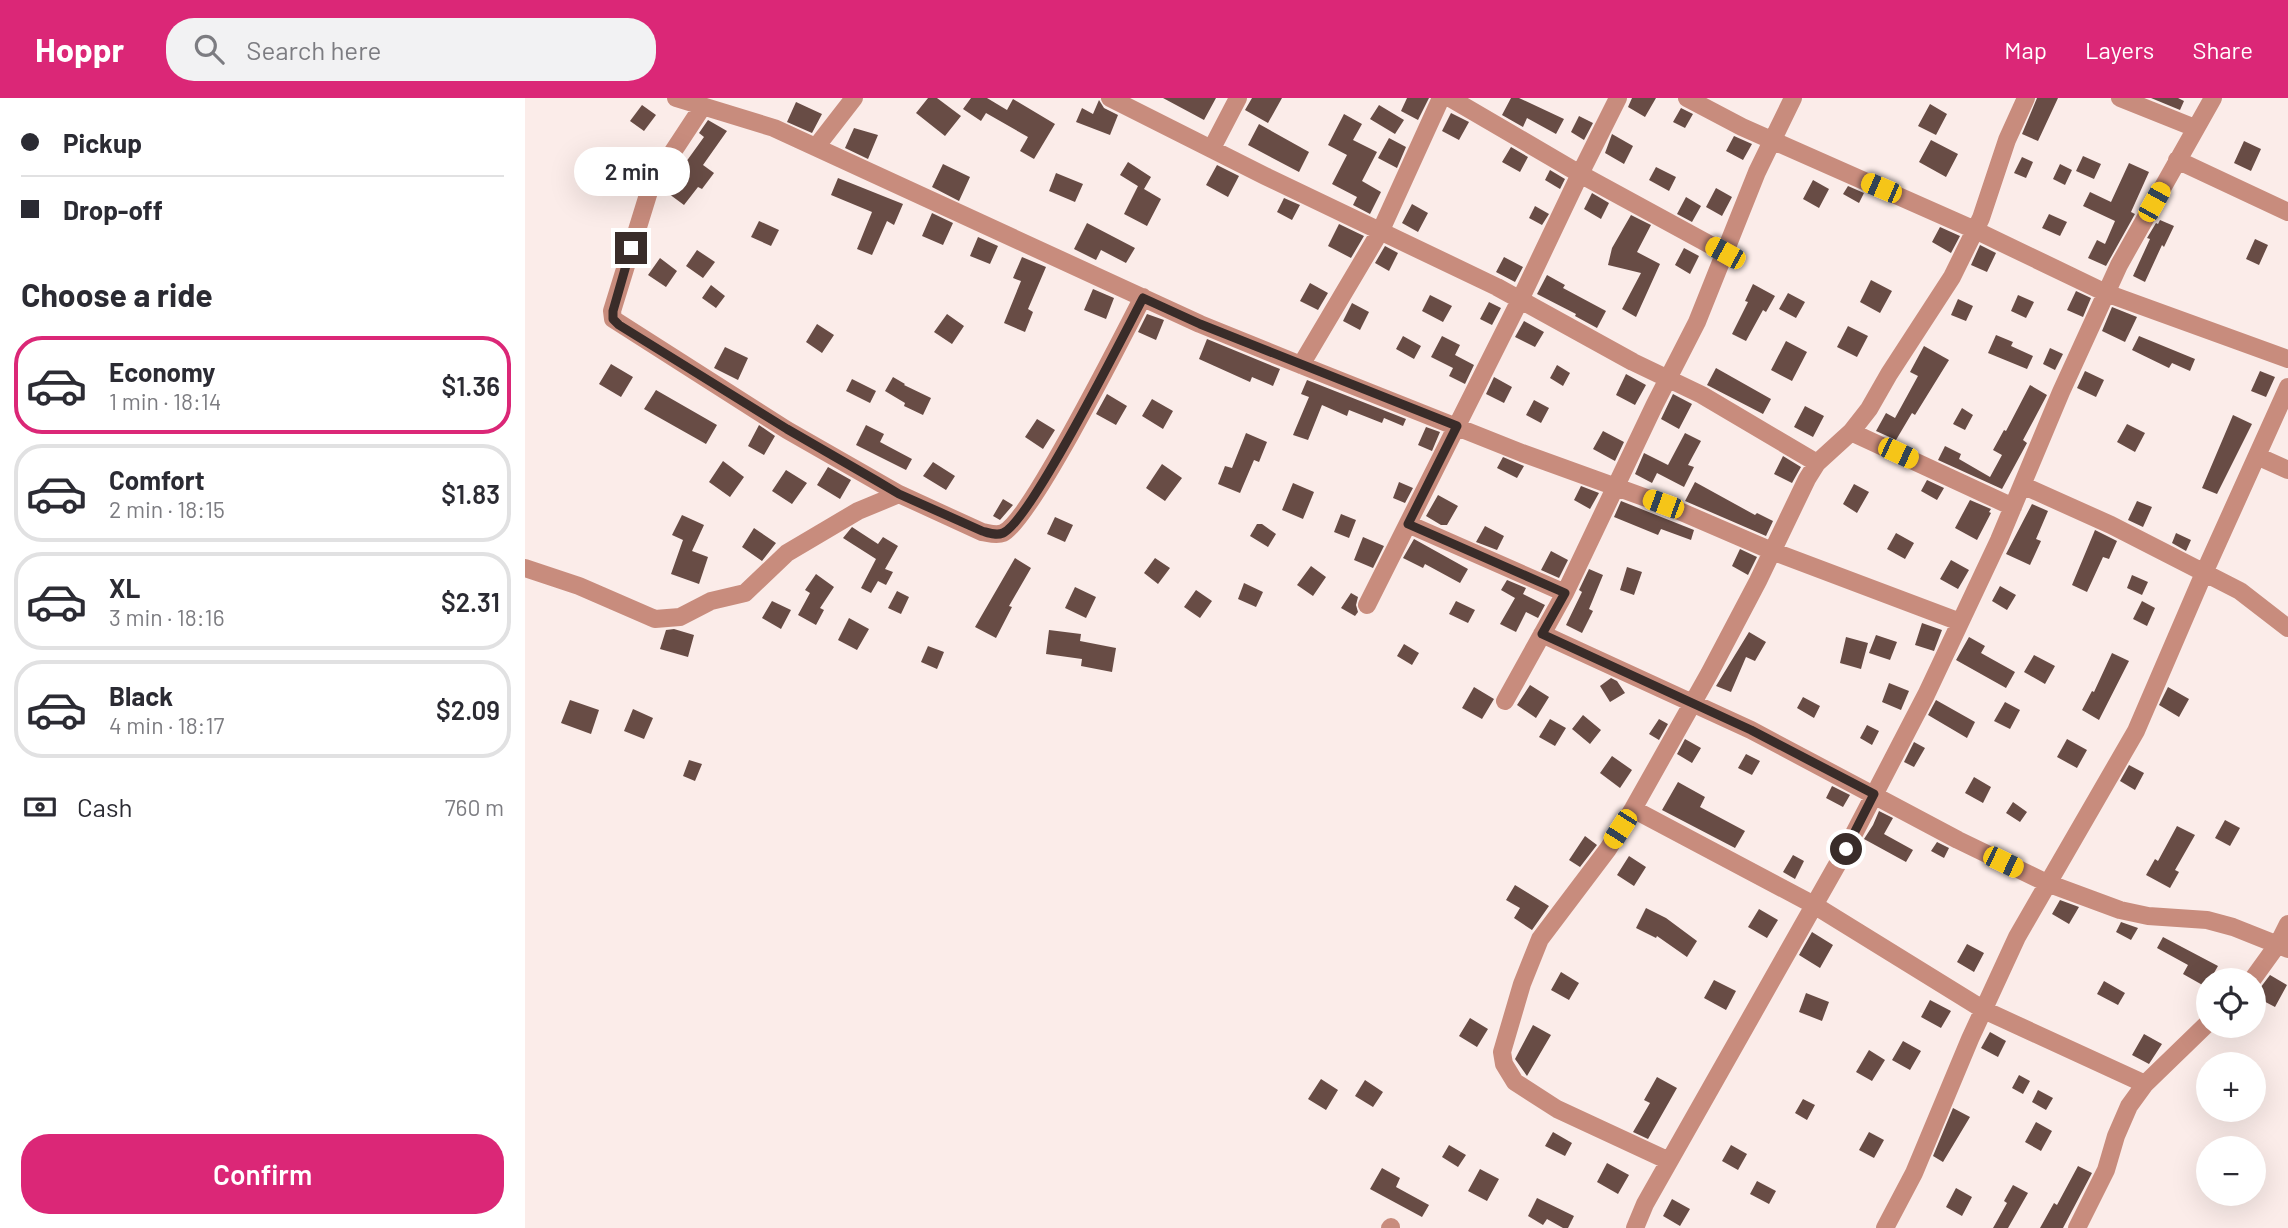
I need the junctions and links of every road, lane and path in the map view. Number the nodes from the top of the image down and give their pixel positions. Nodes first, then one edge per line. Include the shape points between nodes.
1 (677, 98) edge
2 (854, 98) edge
3 (1110, 98) edge
4 (1238, 98) edge
5 (1441, 98) edge
6 (1450, 98) edge
7 (1618, 98) edge
8 (1687, 98) edge
9 (1793, 98) edge
10 (2026, 98) edge
11 (2120, 98) edge
12 (2213, 98) edge
13 (703, 106) junction
14 (2195, 128) junction
15 (1772, 141) junction
16 (816, 147) junction
17 (1212, 148) junction
18 (2177, 160) junction
19 (1580, 174) junction
20 (2288, 212) edge
21 (1381, 230) junction
22 (1975, 230) junction
23 (1725, 253) junction
24 (2106, 293) junction
25 (1143, 298) junction
26 (1520, 300) junction
27 (2288, 359) edge
28 (1301, 365) junction
29 (1669, 379) junction
30 (2288, 387) edge
31 (1457, 426) junction
32 (1851, 432) junction
33 (2257, 456) junction
34 (1817, 463) junction
35 (2288, 470) edge
36 (2022, 485) junction
37 (1616, 487) junction
38 (899, 494) junction
39 (2013, 507) junction
40 (1408, 524) junction
41 (1772, 551) junction
42 (525, 568) edge
43 (2204, 573) junction
44 (1565, 593) junction
45 (1367, 605) dead end
46 (1960, 622) junction
47 (2288, 628) edge
48 (1542, 634) junction
49 (1505, 701) dead end
50 (1693, 703) junction
51 (1874, 794) junction
52 (1633, 809) junction
53 (2047, 883) junction
54 (1814, 905) junction
55 (2288, 924) edge
56 (2283, 946) edge
57 (2263, 968) edge
58 (1984, 1010) junction
59 (2196, 1035) edge
60 (2145, 1084) junction
61 (1669, 1161) junction
62 (1635, 1228) edge
63 (1885, 1228) edge
64 (2077, 1228) edge

1 - 13 street
2 - 16 street
3 - 17 street
4 - 17 street
5 - 21 street
6 - 19 street
7 - 19 street
8 - 15 street
9 - 15 street
10 - 22 street
11 - 14 street
12 - 14 street
13 - 16 street via 774,128
13 - 38 street via 651,185 613,319 775,423
14 - 18 street
15 - 22 street
15 - 23 street
16 - 25 street
17 - 21 street
18 - 20 street
18 - 24 street
19 - 23 street
19 - 26 street
21 - 26 street
21 - 28 street
22 - 24 street
22 - 32 street via 1952,277
23 - 29 street
24 - 27 street
24 - 36 street
25 - 28 street
25 - 38 street via 1046,477 1016,523 1004,533 982,531
26 - 29 street
26 - 31 street
28 - 31 street
29 - 34 street
29 - 37 street
30 - 33 street
31 - 37 street
31 - 40 street
32 - 34 street
32 - 39 street
33 - 35 street
33 - 43 street
34 - 41 street
36 - 39 street
36 - 43 street
37 - 41 street
37 - 44 street
38 - 42 street via 857,511 787,553 745,593 711,601 680,617 655,619
39 - 46 street
40 - 44 street
40 - 45 street
41 - 46 street
41 - 50 street
43 - 47 street via 2240,591
43 - 53 street via 2136,731
44 - 48 street
46 - 51 street
48 - 49 street
48 - 50 street
50 - 51 street
50 - 52 street
51 - 53 street
51 - 54 street
52 - 54 street
52 - 61 street via 1540,939 1501,1052 1515,1082 1557,1109
53 - 56 street via 2120,910 2207,920
53 - 58 street
54 - 58 street
54 - 61 street
55 - 56 street
56 - 57 street
58 - 60 street
58 - 63 street via 1914,1173
59 - 60 street
60 - 64 street via 2129,1106 2106,1170
61 - 62 street

